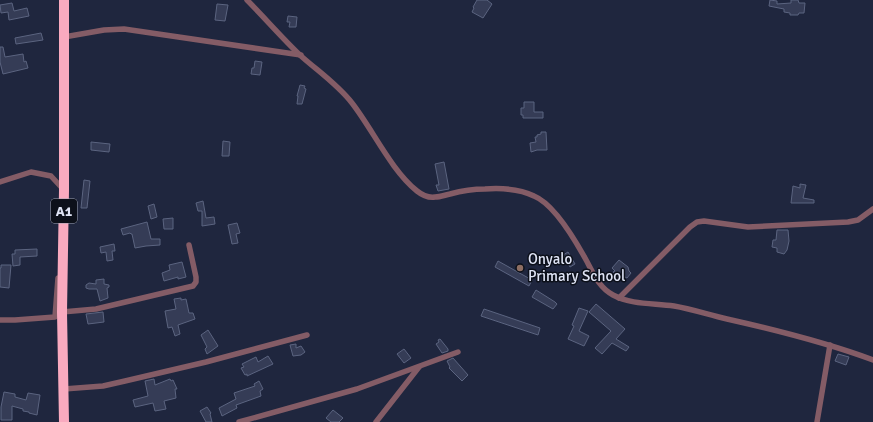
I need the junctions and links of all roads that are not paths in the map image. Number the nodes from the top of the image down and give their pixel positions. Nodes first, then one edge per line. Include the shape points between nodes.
1 (64, 0) edge
2 (247, 0) edge
3 (64, 37) junction
4 (301, 55) junction
5 (0, 182) edge
6 (64, 190) junction
7 (873, 210) edge
8 (189, 245) dead end
9 (619, 298) junction
10 (62, 312) junction
11 (0, 320) edge
12 (307, 335) dead end
13 (830, 345) junction
14 (458, 352) dead end
15 (873, 360) edge
16 (419, 366) junction
17 (64, 390) junction
18 (64, 422) edge
19 (238, 422) edge
20 (376, 422) edge
21 (817, 422) edge

1 - 3 highway, A1
2 - 4 street
3 - 4 street via 124,29
3 - 6 highway, A1
4 - 9 street via 352,102 389,158 418,191 428,197 435,197 467,190 493,188 523,192 541,199 573,238 599,284
5 - 6 street via 31,172 52,176
6 - 10 highway, A1
6 - 11 street via 55,317
7 - 9 street via 858,220 848,222 748,227 697,222
8 - 10 street via 196,277 193,286 96,309
9 - 13 street via 674,306
10 - 17 highway, A1
12 - 17 street via 111,384
13 - 15 street
13 - 21 street
14 - 16 street
16 - 19 street via 357,389
16 - 20 street
17 - 18 highway, A1

